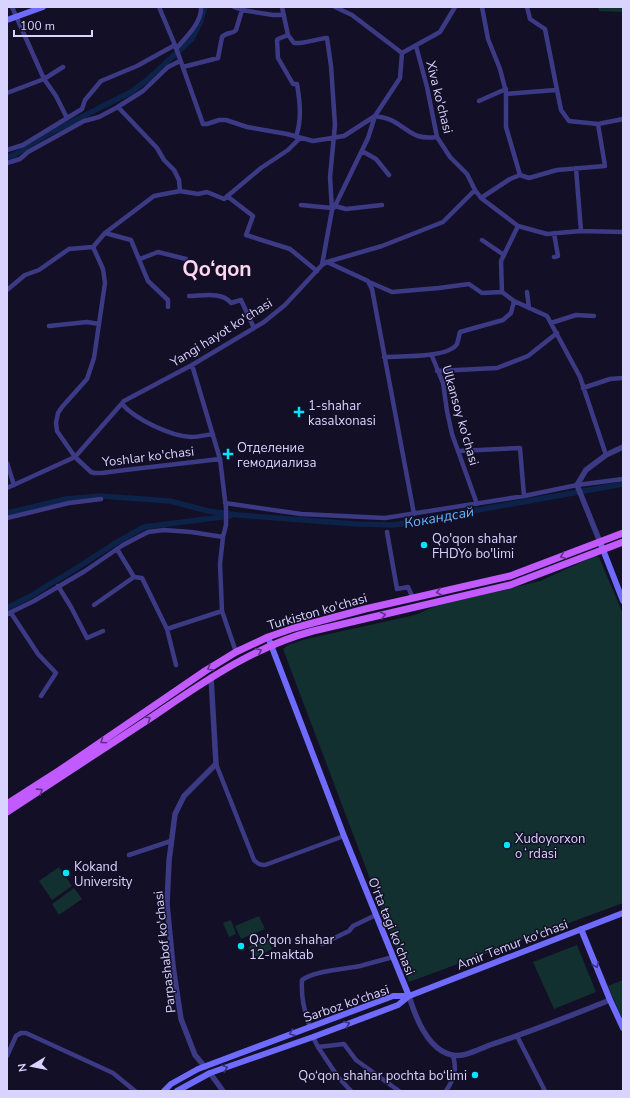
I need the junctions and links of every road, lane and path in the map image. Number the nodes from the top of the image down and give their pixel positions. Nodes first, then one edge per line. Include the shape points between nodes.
1 (12, 7) edge
2 (43, 7) edge
3 (159, 7) edge
4 (201, 7) edge
5 (234, 7) edge
6 (282, 7) edge
7 (335, 7) edge
8 (454, 7) edge
9 (482, 7) edge
10 (527, 7) edge
11 (242, 10) junction
12 (283, 15) junction
13 (16, 17) junction
14 (7, 20) edge
15 (288, 35) junction
16 (416, 46) junction
17 (175, 47) junction
18 (402, 53) junction
19 (180, 59) junction
20 (63, 67) dead end
21 (183, 67) junction
22 (44, 79) junction
23 (556, 90) junction
24 (506, 91) junction
25 (7, 93) edge
26 (479, 101) dead end
27 (117, 107) junction
28 (375, 116) junction
29 (67, 118) junction
30 (623, 119) edge
31 (598, 124) junction
32 (298, 137) junction
33 (437, 137) junction
34 (334, 138) junction
35 (7, 150) edge
36 (362, 151) junction
37 (7, 163) edge
38 (576, 168) junction
39 (389, 175) dead end
40 (520, 175) junction
41 (475, 190) junction
42 (180, 191) junction
43 (227, 196) junction
44 (481, 198) junction
45 (301, 205) dead end
46 (382, 205) dead end
47 (333, 208) junction
48 (518, 226) junction
49 (581, 231) junction
50 (623, 232) edge
51 (105, 233) junction
52 (554, 233) junction
53 (482, 240) dead end
54 (93, 247) junction
55 (504, 255) junction
56 (554, 257) dead end
57 (186, 258) dead end
58 (140, 259) junction
59 (325, 264) junction
60 (317, 271) junction
61 (368, 281) junction
62 (7, 290) edge
63 (502, 292) junction
64 (527, 292) dead end
65 (189, 296) dead end
66 (514, 301) junction
67 (168, 307) dead end
68 (529, 308) junction
69 (594, 316) dead end
70 (551, 323) junction
71 (99, 324) junction
72 (49, 326) dead end
73 (254, 328) junction
74 (556, 333) junction
75 (432, 356) junction
76 (384, 357) junction
77 (192, 364) junction
78 (438, 371) junction
79 (623, 378) edge
80 (583, 388) junction
81 (122, 404) junction
82 (212, 434) junction
83 (623, 447) edge
84 (458, 451) junction
85 (606, 455) junction
86 (75, 457) junction
87 (220, 459) junction
88 (7, 463) edge
89 (623, 479) edge
90 (14, 485) junction
91 (577, 485) junction
92 (7, 488) edge
93 (524, 496) junction
94 (101, 499) dead end
95 (477, 504) junction
96 (226, 505) junction
97 (414, 514) junction
98 (7, 518) edge
99 (387, 532) dead end
100 (623, 533) edge
101 (223, 537) junction
102 (600, 542) junction
103 (623, 542) edge
104 (117, 549) junction
105 (602, 550) junction
106 (134, 577) junction
107 (58, 586) junction
108 (414, 598) junction
109 (623, 601) edge
110 (94, 605) dead end
111 (222, 611) junction
112 (9, 614) edge
113 (167, 629) junction
114 (103, 631) dead end
115 (268, 637) junction
116 (271, 645) junction
117 (236, 652) junction
118 (176, 665) dead end
119 (211, 677) junction
120 (41, 696) dead end
121 (216, 764) junction
122 (7, 804) edge
123 (7, 812) edge
124 (344, 836) junction
125 (171, 841) junction
126 (129, 856) dead end
127 (623, 914) edge
128 (376, 915) junction
129 (581, 929) junction
130 (322, 944) dead end
131 (393, 957) junction
132 (409, 996) junction
133 (610, 1000) junction
134 (310, 1027) junction
135 (623, 1028) edge
136 (517, 1036) junction
137 (312, 1037) junction
138 (318, 1047) junction
139 (453, 1055) junction
140 (7, 1056) edge
141 (205, 1066) junction
142 (210, 1073) junction
143 (134, 1091) edge
144 (164, 1091) edge
145 (177, 1091) edge
146 (223, 1091) edge
147 (351, 1091) edge
148 (399, 1091) edge
149 (446, 1091) edge
150 (545, 1091) edge

1 - 13 street
2 - 13 main road
3 - 17 street
4 - 17 street via 194,26
5 - 11 street
6 - 12 street
7 - 18 street via 352,15
8 - 16 street via 440,32
9 - 24 street via 488,38
10 - 23 street via 530,19 545,28
11 - 12 street
11 - 21 street via 236,30 222,37 218,58
12 - 15 street
13 - 14 main road
13 - 22 street
15 - 32 street via 277,40 277,55 293,84 297,84 300,104
15 - 34 street via 294,43 327,38 331,66
16 - 18 street
16 - 33 street, Xiva ko'chasi
17 - 19 street
17 - 29 street via 102,81 85,100 82,109
18 - 28 street via 400,78
19 - 21 street
19 - 27 street via 143,91
20 - 22 street
21 - 32 street via 203,124 226,120
22 - 25 street
22 - 29 street
23 - 24 street
23 - 31 street via 561,110 569,120
24 - 26 street
24 - 40 street via 506,127
27 - 37 street via 70,128 20,159
27 - 42 street via 157,148 174,170
28 - 33 street via 392,120 416,136
28 - 34 street via 344,136
28 - 36 street
29 - 35 street via 23,145
30 - 31 street
31 - 38 street via 605,166
32 - 34 street via 313,141
32 - 43 street via 288,150
33 - 41 street, Xiva ko'chasi via 450,157 467,174
34 - 47 street via 330,177
36 - 39 street via 376,159
36 - 47 street
38 - 40 street via 529,178
38 - 49 street
40 - 44 street
41 - 44 street, Xiva ko'chasi
41 - 59 street via 443,222 382,246
42 - 43 street via 198,194 207,192 224,199
42 - 51 street via 154,196
43 - 60 street via 252,216 246,235 290,249
44 - 48 street, Xiva ko'chasi
45 - 47 street
46 - 47 street
47 - 59 street
48 - 52 street via 547,234
48 - 55 street
49 - 50 street
49 - 52 street
51 - 54 street
51 - 58 street via 131,240
52 - 56 street via 558,256
53 - 55 street
54 - 62 street via 69,250 39,270 25,275
54 - 71 street, Yoshlar ko'chasi via 103,268 105,283
55 - 63 street via 501,261
57 - 58 street via 158,252
58 - 67 street via 148,280 168,300
59 - 60 street, Yangi hayot ko'chasi
59 - 61 street
60 - 73 street, Yangi hayot ko'chasi via 286,305
61 - 63 street via 392,292 469,284 482,293
61 - 76 street via 372,289
63 - 66 street
64 - 68 street
65 - 73 street via 219,295 231,303 241,300
66 - 68 street
66 - 75 street via 511,313 503,320 460,332 452,349
68 - 70 street via 547,316
69 - 70 street via 576,315
70 - 74 street
71 - 72 street via 88,322
71 - 86 street, Yoshlar ko'chasi via 94,358 87,379 62,406 56,423 57,431
73 - 77 street, Yangi hayot ko'chasi
74 - 78 street via 528,356 497,368
74 - 80 street via 580,377
75 - 76 street
75 - 78 street, Ulkansoy ko'chasi
76 - 97 street
77 - 81 street, Yangi hayot ko'chasi
77 - 82 street
78 - 84 street, Ulkansoy ko'chasi
79 - 80 street via 610,379
80 - 85 street
81 - 82 street via 139,418 174,433 190,437
81 - 86 street, Yangi hayot ko'chasi
82 - 87 street
83 - 85 street
84 - 93 street via 520,448
84 - 95 street, Ulkansoy ko'chasi
85 - 91 street via 586,470
86 - 87 street, Yoshlar ko'chasi via 91,472 102,473
86 - 90 street, Yangi hayot ko'chasi
87 - 96 street
88 - 90 street
89 - 91 street
90 - 92 street, Yangi hayot ko'chasi
91 - 93 street
91 - 102 street
93 - 95 street
94 - 98 street via 69,503
95 - 97 street
96 - 97 street via 301,514 385,518
96 - 101 street
99 - 108 street via 397,589 408,587
100 - 102 main road, Turkiston ko'chasi
101 - 104 street via 164,530 148,532
101 - 111 street via 220,564
102 - 105 main road
102 -> 108 main road, Turkiston ko'chasi via 510,576
103 - 105 main road, Turkiston ko'chasi
104 - 106 street
104 - 107 street
105 - 109 main road
116 -> 105 main road, Turkiston ko'chasi via 313,631 510,585
106 - 110 street
106 - 113 street via 142,578
107 - 112 street
107 - 114 street via 87,638
108 - 115 main road, Turkiston ko'chasi via 300,626
111 - 113 street
111 - 117 street
112 - 120 street via 56,674
113 - 118 street
115 - 116 main road, O'rta tagi ko'chasi
115 - 117 main road, Turkiston ko'chasi
119 -> 116 main road, Turkiston ko'chasi
116 - 124 main road, O'rta tagi ko'chasi
117 -> 122 main road, Turkiston ko'chasi
119 - 121 street
123 -> 119 main road, Turkiston ko'chasi
121 - 124 street via 257,864 265,865
121 - 125 street, Parpashabof ko'chasi via 184,796 175,814
124 - 128 main road, O'rta tagi ko'chasi
125 - 126 street
125 - 141 street, Parpashabof ko'chasi via 167,904 181,1019 195,1055
127 - 129 main road, Amir Temur ko'chasi
128 - 130 street
128 - 131 main road, O'rta tagi ko'chasi
129 - 132 main road, Amir Temur ko'chasi
129 -> 133 main road
131 - 132 main road, O'rta tagi ko'chasi
131 - 134 street via 305,977 302,980 301,994
132 - 134 main road, Sarboz ko'chasi via 393,996
137 -> 132 main road, Sarboz ko'chasi via 398,1005
132 - 139 street, O'rta tagi ko'chasi via 415,1015 432,1042 442,1051
133 - 135 main road
133 - 136 street
134 -> 141 main road, Sarboz ko'chasi
136 - 139 street via 465,1054
136 - 150 street
137 - 138 street
142 -> 137 main road, Sarboz ko'chasi
138 - 147 street
138 - 148 street via 344,1044 356,1060
139 - 149 street via 456,1067 453,1080
140 - 143 street via 16,1036 26,1033 114,1073
141 - 144 main road, Sarboz ko'chasi via 171,1084
142 - 145 main road, Sarboz ko'chasi
142 - 146 street

